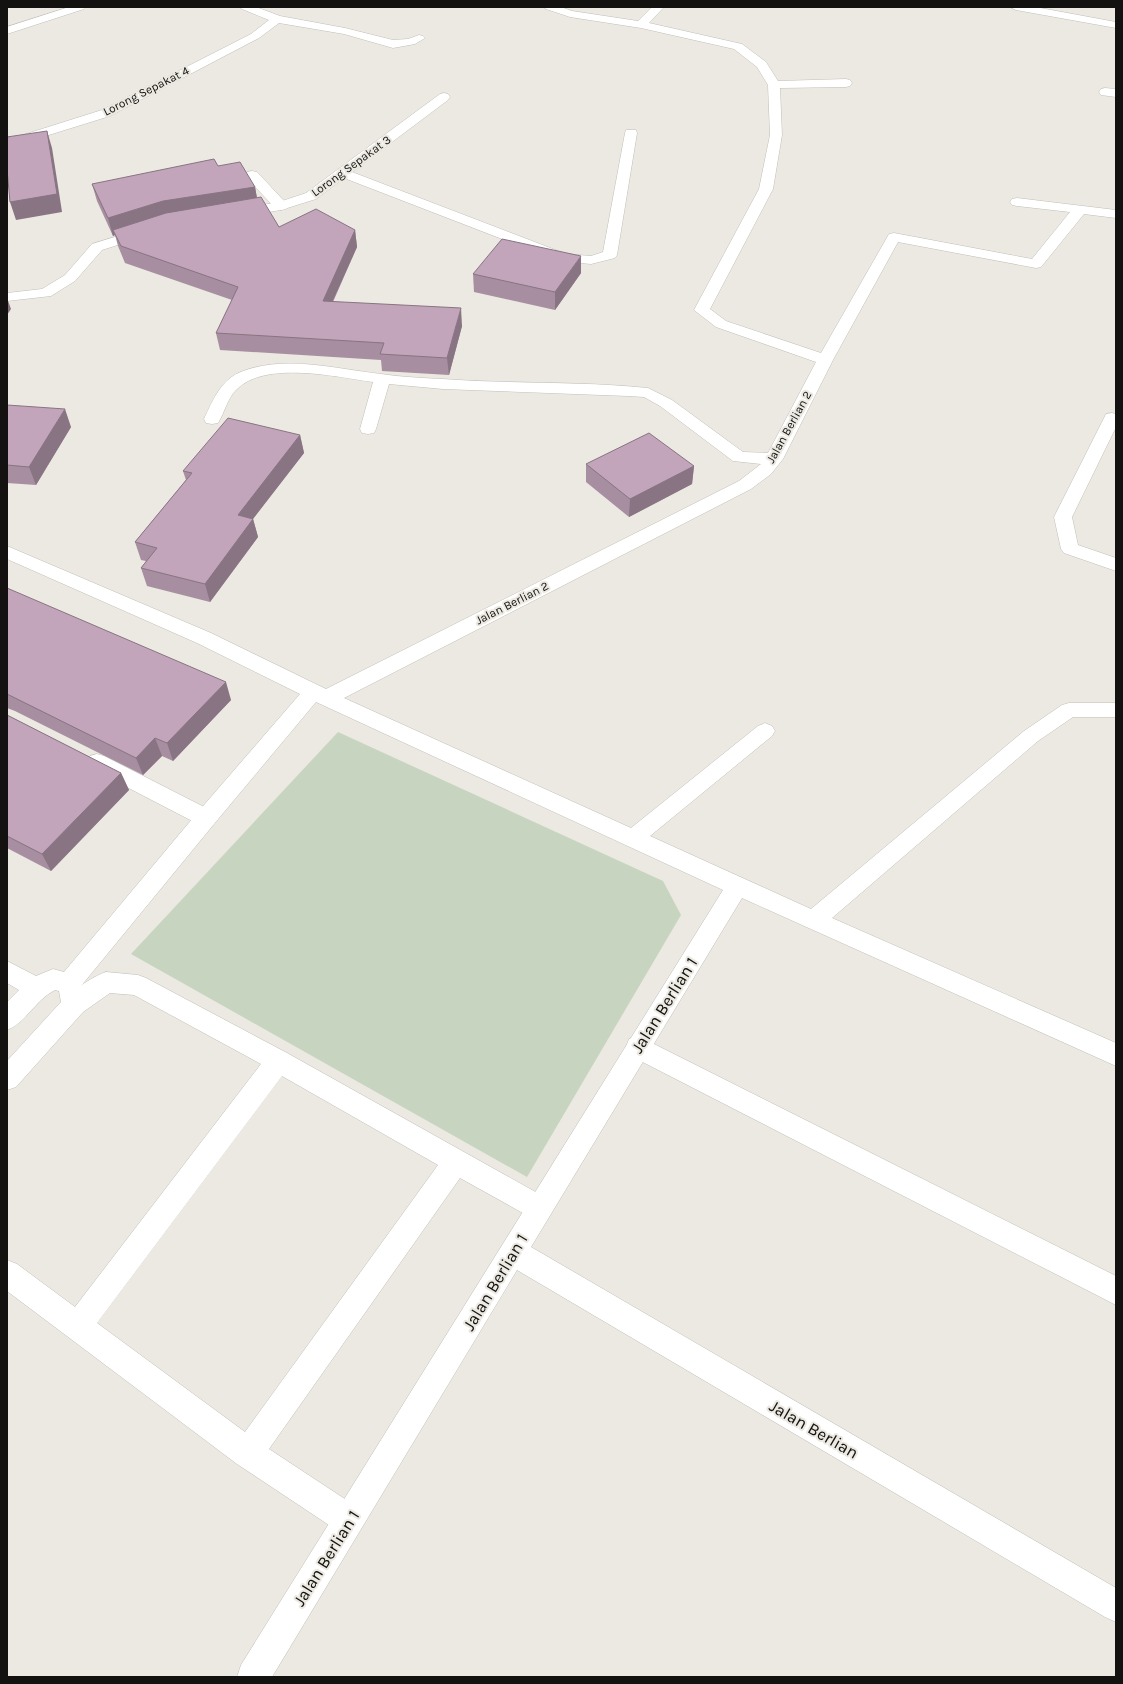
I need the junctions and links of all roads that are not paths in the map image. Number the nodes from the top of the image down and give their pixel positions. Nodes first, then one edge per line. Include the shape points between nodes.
1 (246, 7) edge
2 (550, 7) edge
3 (658, 7) edge
4 (1016, 7) edge
5 (1087, 7) edge
6 (71, 8) edge
7 (277, 19) junction
8 (1082, 19) junction
9 (641, 25) junction
10 (1116, 25) edge
11 (7, 31) edge
12 (419, 38) dead end
13 (846, 83) dead end
14 (774, 85) junction
15 (444, 97) dead end
16 (631, 133) dead end
17 (7, 144) edge
18 (344, 173) junction
19 (252, 175) dead end
20 (1017, 202) dead end
21 (281, 206) junction
22 (1080, 209) junction
23 (228, 214) edge
24 (1116, 214) edge
25 (154, 229) edge
26 (7, 297) edge
27 (825, 360) junction
28 (382, 379) junction
29 (1116, 419) edge
30 (212, 420) dead end
31 (368, 429) dead end
32 (774, 459) junction
33 (7, 552) edge
34 (1116, 565) edge
35 (321, 695) junction
36 (1116, 710) edge
37 (765, 731) dead end
38 (78, 753) edge
39 (206, 818) junction
40 (633, 838) junction
41 (737, 886) junction
42 (814, 920) junction
43 (7, 971) edge
44 (58, 989) junction
45 (7, 1019) edge
46 (638, 1047) junction
47 (1116, 1055) edge
48 (278, 1061) junction
49 (7, 1079) edge
50 (456, 1162) junction
51 (539, 1208) junction
52 (513, 1252) junction
53 (7, 1274) edge
54 (1116, 1291) edge
55 (77, 1327) junction
56 (248, 1453) junction
57 (350, 1520) junction
58 (1116, 1606) edge
59 (253, 1677) edge

1 - 7 street
2 - 9 street via 570,14
3 - 9 street
4 - 8 street
5 - 8 street
6 - 11 street
7 - 12 street via 344,31 393,44 411,42
7 - 17 street, Lorong Sepakat 4 via 255,36 106,113
8 - 10 street
9 - 14 street via 738,46 762,65
13 - 14 street
14 - 27 street via 776,134 766,189 702,310 721,324
15 - 18 street, Lorong Sepakat 3
16 - 18 street via 610,255 591,260 564,258
18 - 21 street, Lorong Sepakat 3 via 310,196
19 - 21 street
20 - 22 street
21 - 23 street, Lorong Sepakat 3
22 - 24 street
22 - 27 street, Jalan Berlian 2 via 1036,264 894,237
25 - 26 street via 98,247 70,278 46,293
27 - 32 street, Jalan Berlian 2
28 - 30 street via 302,369 260,371 243,376 232,384
28 - 31 street
28 - 32 street via 648,393 666,403 739,457
29 - 34 street via 1112,418 1063,518 1070,549
32 - 35 street, Jalan Berlian 2 via 765,470 745,485
33 - 35 street via 204,638
35 - 39 street
35 - 40 street
36 - 42 street via 1069,710 1032,736
37 - 40 street
38 - 39 street
39 - 44 street
40 - 41 street
41 - 42 street
41 - 46 street, Jalan Berlian 1
42 - 47 street
43 - 44 street
44 - 45 street
44 - 48 street via 106,982 138,985
44 - 49 street
46 - 51 street, Jalan Berlian 1
46 - 54 street
48 - 50 street
48 - 55 street
50 - 51 street
50 - 56 street
51 - 52 street, Jalan Berlian 1
52 - 57 street, Jalan Berlian 1
52 - 58 street, Jalan Berlian
53 - 55 street
55 - 56 street
56 - 57 street
57 - 59 street, Jalan Berlian 1

